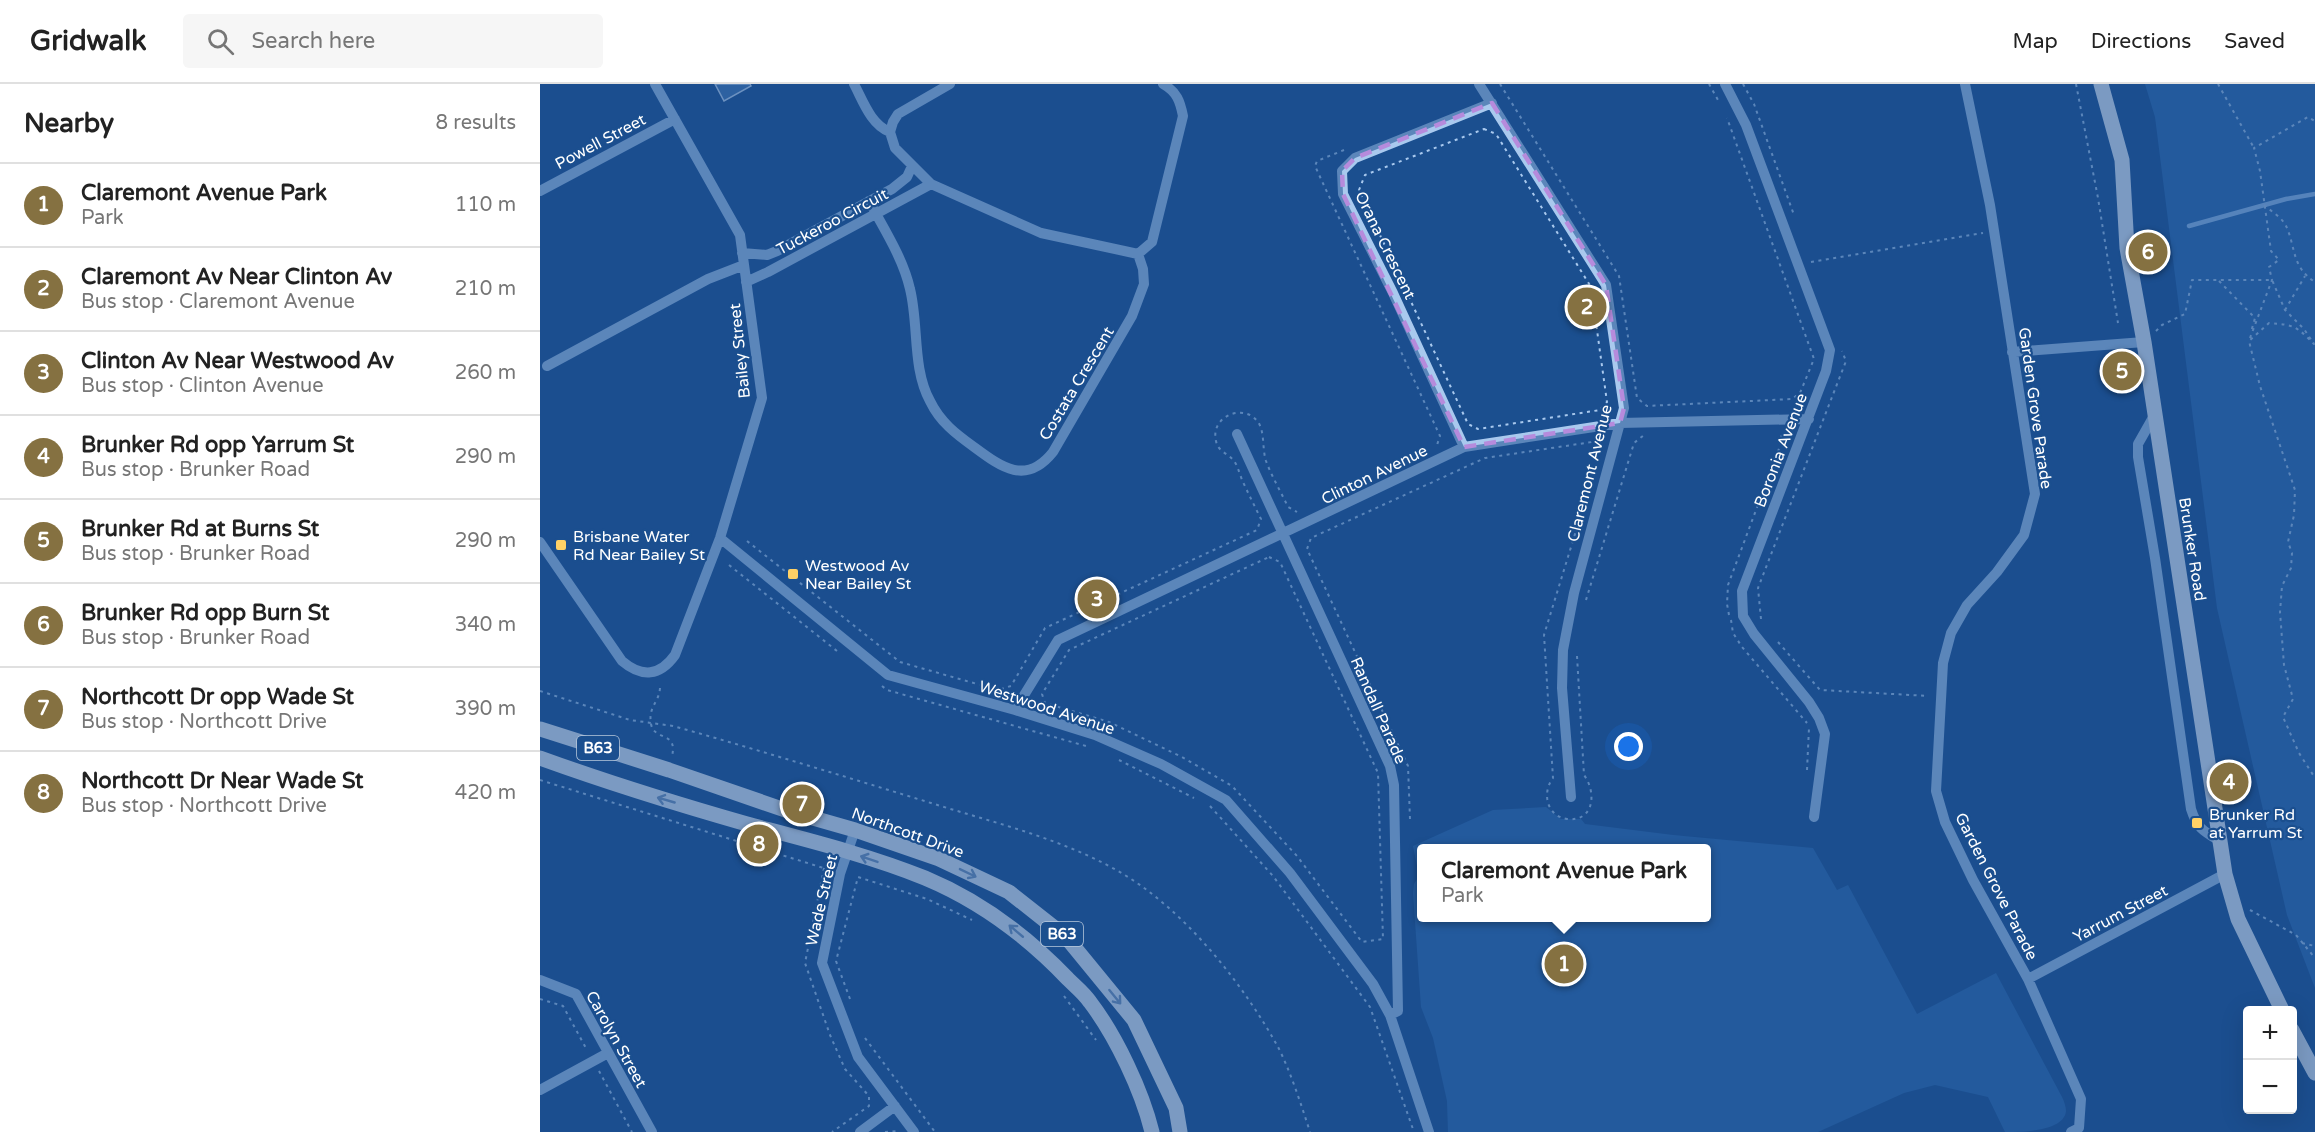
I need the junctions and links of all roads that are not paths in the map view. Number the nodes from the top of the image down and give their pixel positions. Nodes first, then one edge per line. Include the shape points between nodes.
1 (655, 84) edge
2 (854, 84) edge
3 (950, 84) edge
4 (1163, 84) edge
5 (1479, 84) edge
6 (1725, 84) edge
7 (1965, 84) edge
8 (2102, 84) edge
9 (1492, 104) junction
10 (675, 118) junction
11 (890, 132) junction
12 (912, 166) junction
13 (931, 184) junction
14 (540, 191) edge
15 (869, 201) junction
16 (876, 214) junction
17 (742, 253) junction
18 (1138, 254) junction
19 (744, 265) junction
20 (746, 282) junction
21 (2144, 342) junction
22 (2012, 352) junction
23 (547, 366) dead end
24 (2155, 414) junction
25 (1809, 419) junction
26 (1620, 423) junction
27 (1237, 434) dead end
28 (1464, 447) junction
29 (1282, 534) junction
30 (720, 538) junction
31 (540, 542) edge
32 (1015, 710) junction
33 (540, 729) edge
34 (540, 758) edge
35 (1571, 797) dead end
36 (1814, 817) dead end
37 (855, 830) junction
38 (2220, 840) junction
39 (847, 852) junction
40 (2225, 874) junction
41 (2028, 979) junction
42 (540, 980) edge
43 (2280, 1006) edge
44 (1390, 1015) junction
45 (2297, 1039) edge
46 (608, 1053) junction
47 (2315, 1073) edge
48 (540, 1090) edge
49 (895, 1106) junction
50 (652, 1132) edge
51 (860, 1132) edge
52 (914, 1132) edge
53 (1152, 1132) edge
54 (1180, 1132) edge
55 (1429, 1132) edge
56 (2071, 1132) edge

1 - 10 street, Bailey Street
2 - 11 street via 874,120
3 - 11 street via 898,114
4 - 18 street via 1179,98 1183,116 1152,242
5 - 9 street, Claremont Avenue
6 - 25 street, Boronia Avenue via 1746,125 1830,350
7 - 22 street, Garden Grove Parade
8 - 21 main road, Brunker Road via 2122,160 2127,248
9 - 26 street, Claremont Avenue via 1606,285 1624,408
9 - 28 street, Orana Crescent via 1354,158 1342,171 1343,194
10 - 14 street, Powell Street
10 - 17 street, Bailey Street via 740,235
11 - 12 street via 895,148
12 - 13 street
12 - 15 street, Tuckeroo Circuit via 899,184
13 - 16 street, Tuckeroo Circuit
13 - 18 street via 1041,232
15 - 16 street, Costata Crescent
15 - 17 street, Tuckeroo Circuit via 767,255
16 - 18 street, Costata Crescent via 910,287 921,380 929,400 953,432 1002,467 1013,470 1037,467 1053,452 1132,316 1144,284
16 - 20 street, Tuckeroo Circuit
17 - 19 street, Bailey Street
19 - 20 street, Bailey Street
19 - 23 street via 708,279
20 - 30 street, Bailey Street via 762,398
21 - 22 street
21 - 24 main road, Brunker Road
22 - 41 street, Garden Grove Parade via 2035,494 2024,535 1968,605 1951,633 1944,663 1936,791 1945,822 1973,880
24 - 38 main road, Brunker Road
24 - 38 street via 2138,444 2138,457 2191,809 2195,824
25 - 26 street, Clinton Avenue
25 - 36 street, Boronia Avenue via 1742,591 1743,616 1809,702 1825,734
26 - 28 street, Clinton Avenue
26 - 35 street, Claremont Avenue via 1574,592 1563,650 1562,688
27 - 29 street, Randall Parade
28 - 29 street, Clinton Avenue
29 - 32 street, Clinton Avenue via 1058,640
29 - 44 street, Randall Parade via 1390,766 1394,785 1398,960 1398,1011
30 - 31 street, Bailey Street via 675,655 656,672 642,672 626,665 616,654
30 - 32 street, Westwood Avenue via 888,675
32 - 44 street, Westwood Avenue via 1095,735 1161,764 1226,800 1290,873 1373,984
33 - 37 main road, Northcott Drive / B63
39 -> 34 main road, B63 via 632,791
37 - 39 street, Wade Street
37 -> 54 main road, Northcott Drive / B63 via 939,859 1009,892 1066,937 1134,1020 1176,1108
38 - 40 main road, Brunker Road
39 - 49 street, Wade Street via 822,963 858,1057
53 -> 39 main road, B63 via 1117,1047 1090,1001 1049,959 999,917 966,897 925,878
40 - 41 street, Yarrum Street
40 - 43 main road, Brunker Road via 2238,918
41 - 56 street, Garden Grove Parade via 2081,1098 2079,1128
42 - 46 street, Carolyn Street via 576,994
44 - 55 street, Westwood Avenue
45 - 47 main road
46 - 48 street
46 - 50 street, Carolyn Street
49 - 51 street
49 - 52 street, Wade Street

